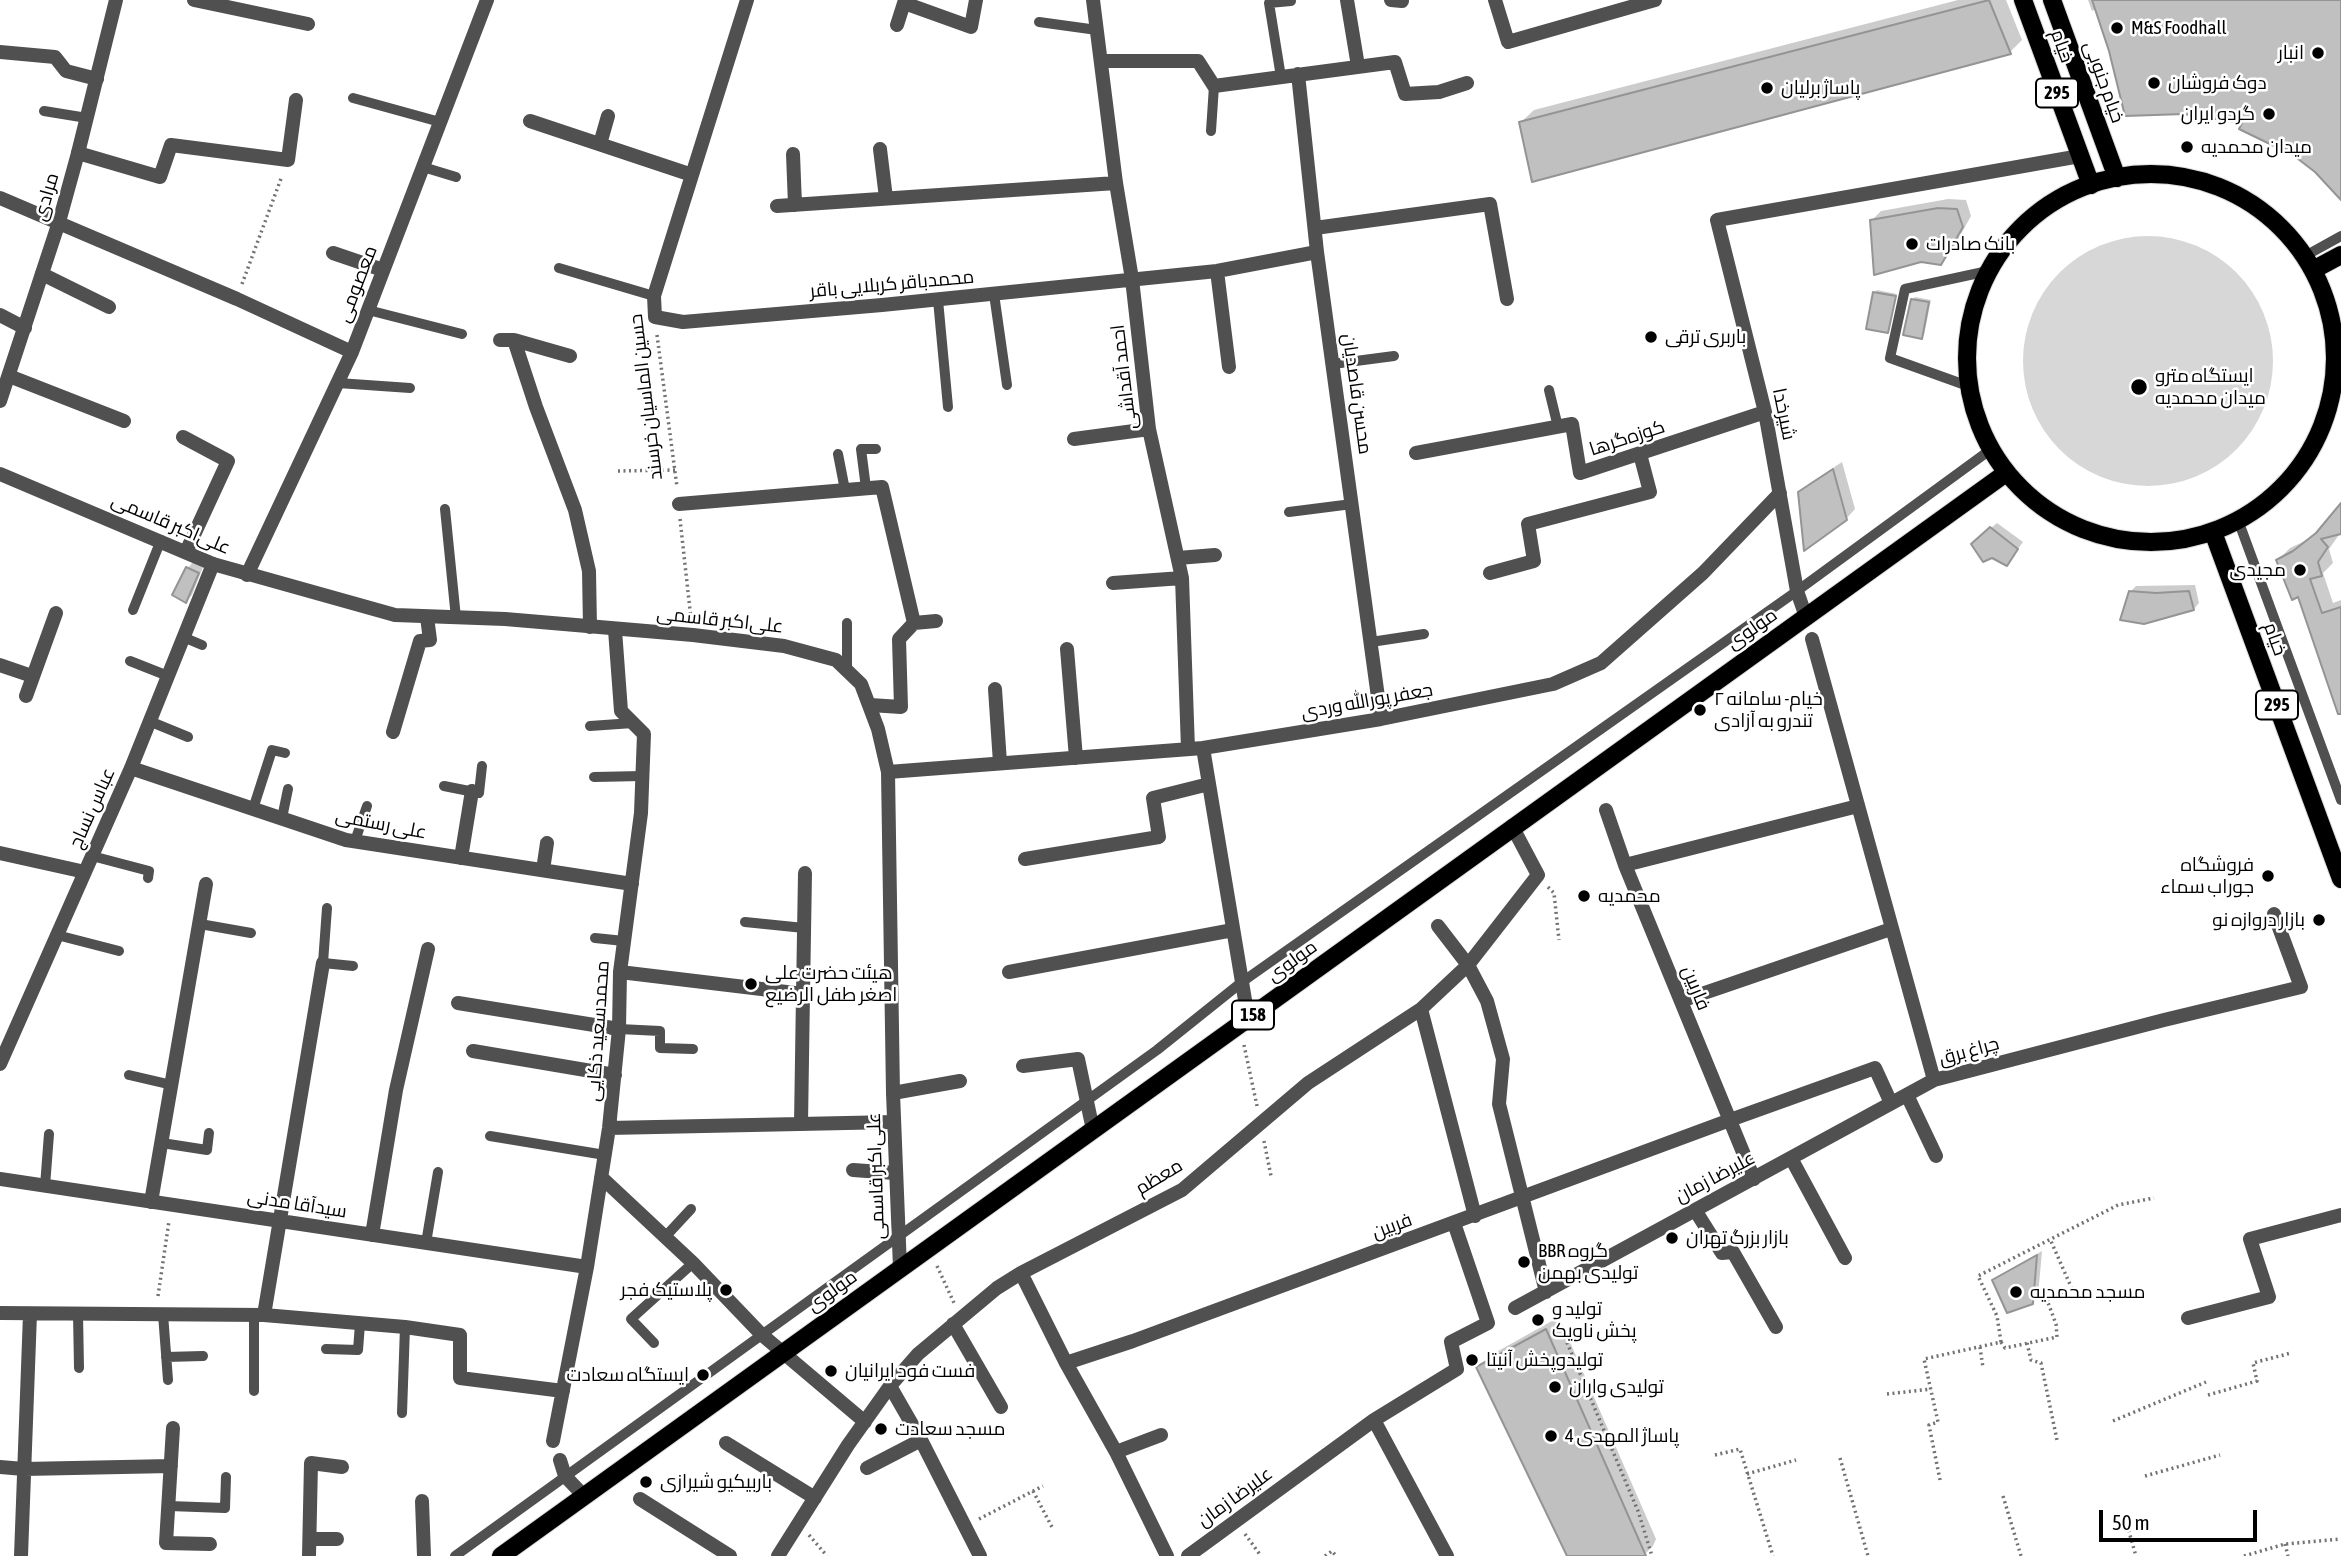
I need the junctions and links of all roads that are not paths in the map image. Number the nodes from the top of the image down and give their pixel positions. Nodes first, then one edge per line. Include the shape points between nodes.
1 (116, 0) edge
2 (194, 0) edge
3 (487, 0) edge
4 (747, 0) edge
5 (975, 0) edge
6 (1093, 0) edge
7 (1347, 0) edge
8 (1391, 0) edge
9 (1495, 0) edge
10 (1655, 0) edge
11 (2023, 0) edge
12 (2052, 0) edge
13 (1291, 1) edge
14 (1402, 1) edge
15 (1039, 22) dead end
16 (308, 24) dead end
17 (897, 25) dead end
18 (1097, 30) junction
19 (0, 52) edge
20 (1101, 61) junction
21 (1358, 66) junction
22 (1298, 74) junction
23 (1281, 77) junction
24 (97, 79) junction
25 (1467, 83) dead end
26 (1214, 86) junction
27 (353, 98) dead end
28 (296, 100) dead end
29 (44, 111) dead end
30 (608, 116) dead end
31 (87, 118) junction
32 (530, 121) dead end
33 (440, 122) junction
34 (1211, 131) dead end
35 (600, 144) junction
36 (880, 149) dead end
37 (78, 153) junction
38 (793, 154) dead end
39 (2080, 156) junction
40 (423, 167) junction
41 (692, 175) junction
42 (456, 177) dead end
43 (2117, 178) junction
44 (1116, 183) junction
45 (2091, 186) junction
46 (0, 198) edge
47 (886, 198) junction
48 (795, 205) junction
49 (777, 206) dead end
50 (59, 222) junction
51 (1315, 228) junction
52 (2341, 236) edge
53 (332, 253) dead end
54 (1317, 253) junction
55 (2341, 255) edge
56 (2309, 263) junction
57 (559, 268) dead end
58 (383, 270) junction
59 (1217, 271) junction
60 (1988, 271) junction
61 (42, 274) junction
62 (1132, 279) junction
63 (994, 294) junction
64 (654, 296) junction
65 (1507, 299) dead end
66 (938, 300) junction
67 (109, 307) dead end
68 (368, 310) junction
69 (0, 315) edge
70 (655, 317) joint
71 (26, 328) junction
72 (462, 334) dead end
73 (352, 352) junction
74 (570, 356) dead end
75 (1394, 356) dead end
76 (1333, 364) junction
77 (1229, 367) dead end
78 (9, 376) junction
79 (338, 383) junction
80 (1007, 385) dead end
81 (1968, 386) junction
82 (410, 388) dead end
83 (1549, 390) dead end
84 (0, 401) edge
85 (948, 407) dead end
86 (1765, 412) junction
87 (124, 421) dead end
88 (1558, 426) junction
89 (1149, 429) junction
90 (183, 437) dead end
91 (1074, 439) dead end
92 (876, 449) dead end
93 (1990, 450) junction
94 (1416, 453) dead end
95 (838, 454) dead end
96 (1640, 454) junction
97 (2006, 473) junction
98 (0, 474) edge
99 (866, 488) junction
100 (845, 490) junction
101 (1780, 492) junction
102 (678, 504) road end
103 (1352, 504) junction
104 (445, 509) dead end
105 (1289, 512) dead end
106 (2238, 520) junction
107 (2213, 531) junction
108 (161, 540) junction
109 (186, 552) junction
110 (1215, 555) dead end
111 (1178, 558) junction
112 (213, 564) junction
113 (1490, 573) dead end
114 (247, 575) junction
115 (1182, 578) junction
116 (1114, 583) dead end
117 (1797, 592) junction
118 (133, 610) dead end
119 (55, 613) dead end
120 (428, 617) junction
121 (1806, 617) junction
122 (456, 618) junction
123 (936, 621) dead end
124 (847, 623) dead end
125 (914, 623) junction
126 (590, 627) junction
127 (615, 630) junction
128 (1424, 635) dead end
129 (183, 637) junction
130 (1812, 639) dead end
131 (1371, 642) junction
132 (201, 646) dead end
133 (1068, 649) dead end
134 (130, 661) dead end
135 (0, 665) edge
136 (847, 670) junction
137 (32, 676) junction
138 (168, 676) junction
139 (996, 689) dead end
140 (26, 696) dead end
141 (870, 705) junction
142 (1381, 719) junction
143 (149, 721) junction
144 (633, 723) junction
145 (590, 726) dead end
146 (393, 732) dead end
147 (188, 737) dead end
148 (1196, 749) junction
149 (285, 753) dead end
150 (1076, 758) junction
151 (1000, 763) junction
152 (482, 766) dead end
153 (131, 768) junction
154 (888, 772) junction
155 (642, 776) junction
156 (594, 777) dead end
157 (1209, 784) junction
158 (444, 786) dead end
159 (288, 789) dead end
160 (472, 791) junction
161 (2341, 800) edge
162 (367, 806) dead end
163 (1858, 806) junction
164 (253, 809) junction
165 (1605, 810) dead end
166 (282, 818) junction
167 (1512, 827) junction
168 (355, 841) junction
169 (547, 843) dead end
170 (0, 853) edge
171 (92, 856) junction
172 (461, 858) junction
173 (1025, 859) dead end
174 (1625, 865) junction
175 (543, 870) junction
176 (85, 872) junction
177 (805, 873) dead end
178 (148, 878) dead end
179 (2341, 879) edge
180 (206, 884) dead end
181 (632, 884) junction
182 (327, 908) dead end
183 (2274, 914) dead end
184 (745, 922) dead end
185 (200, 924) junction
186 (1438, 926) dead end
187 (804, 928) junction
188 (1891, 929) junction
189 (1233, 930) junction
190 (251, 933) dead end
191 (58, 935) junction
192 (595, 938) dead end
193 (624, 942) junction
194 (428, 949) dead end
195 (119, 951) dead end
196 (323, 963) junction
197 (1468, 965) junction
198 (353, 966) dead end
199 (620, 972) junction
200 (1009, 972) dead end
201 (1242, 982) junction
202 (803, 995) junction
203 (1681, 1001) junction
204 (458, 1003) dead end
205 (1421, 1009) junction
206 (1244, 1022) junction
207 (620, 1029) junction
208 (693, 1049) dead end
209 (473, 1051) dead end
210 (0, 1064) edge
211 (1023, 1066) dead end
212 (129, 1075) dead end
213 (615, 1075) junction
214 (1934, 1080) junction
215 (960, 1081) dead end
216 (172, 1085) junction
217 (893, 1093) junction
218 (1907, 1095) junction
219 (1087, 1100) junction
220 (1891, 1103) junction
221 (1730, 1120) junction
222 (894, 1122) junction
223 (801, 1124) junction
224 (609, 1128) junction
225 (1093, 1130) junction
226 (209, 1133) dead end
227 (49, 1134) dead end
228 (489, 1136) dead end
229 (162, 1143) junction
230 (605, 1155) junction
231 (1936, 1156) dead end
232 (1791, 1158) junction
233 (853, 1170) dead end
234 (438, 1172) dead end
235 (895, 1173) junction
236 (601, 1177) junction
237 (1754, 1179) junction
238 (0, 1180) edge
239 (45, 1186) junction
240 (1523, 1198) junction
241 (151, 1202) junction
242 (691, 1209) dead end
243 (1695, 1210) junction
244 (2341, 1215) edge
245 (1475, 1216) junction
246 (280, 1221) junction
247 (1454, 1223) junction
248 (372, 1235) junction
249 (898, 1236) junction
250 (665, 1237) junction
251 (426, 1243) junction
252 (1846, 1258) dead end
253 (693, 1263) junction
254 (587, 1267) junction
255 (900, 1268) junction
256 (1021, 1273) junction
257 (1546, 1292) junction
258 (1515, 1308) dead end
259 (0, 1313) edge
260 (30, 1314) junction
261 (78, 1314) junction
262 (159, 1314) junction
263 (259, 1315) junction
264 (2188, 1318) dead end
265 (957, 1321) junction
266 (360, 1324) junction
267 (405, 1327) junction
268 (1776, 1327) dead end
269 (761, 1334) junction
270 (654, 1343) dead end
271 (326, 1349) dead end
272 (782, 1353) junction
273 (203, 1356) dead end
274 (166, 1357) junction
275 (1066, 1363) junction
276 (79, 1368) dead end
277 (168, 1380) dead end
278 (890, 1386) junction
279 (254, 1391) dead end
280 (564, 1391) junction
281 (1002, 1407) dead end
282 (402, 1413) dead end
283 (1374, 1420) junction
284 (865, 1422) junction
285 (173, 1428) dead end
286 (1161, 1436) dead end
287 (921, 1440) junction
288 (553, 1441) dead end
289 (726, 1443) dead end
290 (1116, 1452) junction
291 (560, 1460) dead end
292 (171, 1466) junction
293 (0, 1467) edge
294 (342, 1467) dead end
295 (867, 1468) dead end
296 (24, 1469) junction
297 (565, 1476) junction
298 (226, 1477) dead end
299 (583, 1495) junction
300 (815, 1498) junction
301 (640, 1499) dead end
302 (422, 1501) dead end
303 (169, 1506) junction
304 (310, 1539) junction
305 (337, 1539) dead end
306 (210, 1544) dead end
307 (21, 1556) edge
308 (309, 1556) edge
309 (424, 1556) edge
310 (455, 1556) edge
311 (501, 1556) edge
312 (730, 1556) edge
313 (778, 1556) edge
314 (980, 1556) edge
315 (1167, 1556) edge
316 (1188, 1556) edge
317 (1447, 1556) edge

1 - 24 street, مرادی
2 - 16 street
3 - 33 street, معصومی
4 - 41 street, حسین الماسیان خرسند
5 - 17 street via 971,27 904,3
6 - 18 street, احمد آقداشی
7 - 21 street
8 - 14 street
9 - 10 street via 1508,42
11 - 39 main road, خیام / 295
12 - 43 main road, خیام جنوبی / 295
13 - 23 lane via 1269,3
15 - 18 lane
18 - 20 street, احمد آقداشی
19 - 24 street via 55,57 66,71
20 - 26 street via 1198,61
20 - 44 street, احمد آقداشی
21 - 22 street
21 - 25 street via 1395,62 1405,94 1439,92
22 - 23 street
22 - 51 street, محسن قاصدیان
23 - 26 street
24 - 31 street, مرادی
26 - 34 lane
27 - 33 lane
28 - 37 street via 288,160 171,145 160,177
29 - 31 lane
30 - 35 street
31 - 37 street, مرادی
32 - 35 street
33 - 40 street, معصومی
35 - 41 street
36 - 47 street
37 - 50 street, مرادی
38 - 48 street
39 - 45 main road, خیام / 295
39 - 86 street, شیرخدا via 1717,220
40 - 42 lane
40 - 58 street, معصومی
41 - 64 street, حسین الماسیان خرسند
43 - 45 main road
43 - 56 main road via 2149,174 2186,177 2221,188 2272,220
44 - 47 street
44 - 62 street, احمد آقداشی
45 - 60 main road via 2046,207 2013,236
46 - 50 street
47 - 48 street
48 - 49 street
50 - 61 street, مرادی
50 - 73 street
51 - 54 street, محسن قاصدیان
51 - 65 street via 1490,204
52 - 56 lane
53 - 58 street
54 - 59 street, محمدباقر کربلایی باقر
54 - 76 street, محسن قاصدیان
55 - 56 main road
56 - 106 main road via 2329,309 2335,349 2333,390 2320,430 2300,466 2273,496
57 - 64 lane
58 - 68 street, معصومی
59 - 62 street, محمدباقر کربلایی باقر
59 - 77 street
60 - 81 main road via 1969,327
60 - 81 lane via 1905,289 1889,358
61 - 67 street
61 - 71 street, مرادی
62 - 63 street, محمدباقر کربلایی باقر
62 - 89 street, احمد آقداشی
63 - 66 street, محمدباقر کربلایی باقر
63 - 80 lane
64 - 70 street, حسین الماسیان خرسند
66 - 70 street, محمدباقر کربلایی باقر via 683,323
66 - 85 lane
68 - 72 lane
68 - 73 street, معصومی
69 - 71 street
71 - 78 street, مرادی
73 - 79 street, معصومی
74 - 126 street via 507,340 575,510 589,571
75 - 76 lane
76 - 103 street, محسن قاصدیان
78 - 84 street, مرادی
78 - 87 street
79 - 82 lane
79 - 114 street, معصومی
81 - 93 main road
83 - 88 lane
86 - 96 street, کوزه‌گرها
86 - 101 street, شیرخدا
88 - 94 street
88 - 96 street, کوزه‌گرها via 1572,424 1580,473
89 - 91 street
89 - 111 street, احمد آقداشی
90 - 109 street via 228,461
92 - 99 lane via 861,449
93 - 97 main road
93 - 117 lane
95 - 100 lane
96 - 113 street via 1650,492 1528,524 1534,561
97 - 107 main road via 2039,505 2078,528 2123,541 2168,542
97 - 121 main road, مولوی / 158
98 - 108 street, علی‌اکبر قاسمی
99 - 100 street
99 - 125 street via 882,487
100 - 102 street
101 - 117 street, شیرخدا
101 - 142 street, جعفر پورالله وردی via 1703,573 1601,663 1553,684
103 - 105 lane
103 - 131 street, محسن قاصدیان
104 - 122 lane
106 - 107 main road
106 - 161 lane
107 - 179 main road, خیام / 295
108 - 109 street, علی‌اکبر قاسمی
108 - 118 lane
109 - 112 street, علی‌اکبر قاسمی
110 - 111 street
111 - 115 street, احمد آقداشی
112 - 114 street, علی‌اکبر قاسمی
112 - 129 street, عباس نساج
114 - 120 street, علی‌اکبر قاسمی via 395,615
115 - 116 street
115 - 148 street, احمد آقداشی
117 - 121 street, شیرخدا
117 - 201 lane
119 - 137 street
120 - 122 street, علی‌اکبر قاسمی
120 - 146 street via 430,640 420,640
121 - 167 main road, مولوی / 158
122 - 126 street, علی‌اکبر قاسمی
123 - 125 street
124 - 136 lane
125 - 141 street via 899,639 901,707
126 - 127 street, علی‌اکبر قاسمی
127 - 136 street, علی‌اکبر قاسمی via 810,651 836,660
127 - 144 street, محمدسعید ذکایی via 621,711
128 - 131 lane
129 - 132 lane
129 - 138 street, عباس نساج
130 - 163 street, چراغ برق
131 - 142 street, محسن قاصدیان
133 - 150 street
134 - 138 lane
135 - 137 street
136 - 141 street, علی‌اکبر قاسمی via 861,684
137 - 140 street
138 - 143 street, عباس نساج
139 - 151 street
141 - 154 street, علی‌اکبر قاسمی
142 - 148 street, جعفر پورالله وردی
143 - 147 lane
143 - 153 street, عباس نساج
144 - 145 lane
144 - 155 street, محمدسعید ذکایی via 644,734
148 - 150 street, جعفر پورالله وردی
148 - 157 street, احمد آقداشی
149 - 164 lane via 272,750
150 - 151 street, جعفر پورالله وردی
151 - 154 street, جعفر پورالله وردی
152 - 160 lane via 479,793
153 - 164 street, علی رستمی
153 - 171 street, عباس نساج
154 - 217 street, علی‌اکبر قاسمی
155 - 156 lane
155 - 181 street, محمدسعید ذکایی
157 - 173 street via 1153,798 1159,837
157 - 189 street, احمد آقداشی
158 - 160 lane
159 - 166 lane
160 - 172 street
162 - 168 lane
163 - 174 street
163 - 188 street, چراغ برق
164 - 166 street, علی رستمی
165 - 174 street, فاربین
166 - 168 street, علی رستمی
167 - 197 street, معظم via 1538,875
167 - 206 main road, مولوی / 158
168 - 172 street, علی رستمی
169 - 175 street
170 - 176 street
171 - 176 street, عباس نساج
171 - 178 lane via 149,870
172 - 175 street, علی رستمی
174 - 203 street, فاربین
175 - 181 street, علی رستمی
176 - 191 street, عباس نساج
177 - 187 street
180 - 185 street
181 - 193 street, محمدسعید ذکایی
182 - 196 lane
183 - 214 street, چراغ برق via 2301,987
184 - 187 lane
185 - 190 lane
185 - 216 street
186 - 197 street
187 - 202 street
188 - 203 street
188 - 214 street, چراغ برق
189 - 200 street
189 - 201 street, احمد آقداشی
191 - 195 lane
191 - 210 street, عباس نساج
192 - 193 lane
193 - 199 street, محمدسعید ذکایی
194 - 248 street via 396,1090
196 - 198 lane
196 - 246 street
197 - 205 street, معظم
197 - 240 street via 1487,1001 1503,1059 1500,1104
199 - 202 street
199 - 207 street, محمدسعید ذکایی
201 - 206 street, احمد آقداشی
201 - 219 lane
202 - 223 street
203 - 221 street, فاربین
204 - 207 street
205 - 245 street
205 - 256 street, معظم via 1308,1083 1182,1190
206 - 225 main road, مولوی / 158
207 - 208 lane via 660,1031 660,1048
207 - 213 street, محمدسعید ذکایی
209 - 213 street
211 - 219 street via 1078,1059
212 - 216 lane
213 - 224 street, محمدسعید ذکایی
214 - 218 street, علیرضا زمان
215 - 217 street
216 - 229 street
217 - 222 street, علی‌اکبر قاسمی
218 - 220 street, علیرضا زمان
218 - 231 street
219 - 225 street
219 - 249 lane
220 - 221 street, فربین via 1875,1069
220 - 232 street, علیرضا زمان
221 - 237 street, فاربین
221 - 240 street, فربین
222 - 223 street
222 - 235 street, علی‌اکبر قاسمی
223 - 224 street
224 - 230 street, محمدسعید ذکایی
225 - 255 main road, مولوی / 158
226 - 229 lane via 207,1150
227 - 239 lane
228 - 230 lane
229 - 241 street
230 - 236 street, محمدسعید ذکایی
232 - 237 street, علیرضا زمان
232 - 252 street
233 - 235 street
234 - 251 lane
235 - 249 street, علی‌اکبر قاسمی
236 - 250 street
236 - 254 street, محمدسعید ذکایی
237 - 243 street, علیرضا زمان
238 - 239 street, سیدآقا مدنی
239 - 241 street, سیدآقا مدنی
240 - 245 street, فربین
240 - 257 street
241 - 246 street, سیدآقا مدنی
242 - 250 lane
243 - 257 street, علیرضا زمان
243 - 268 street via 1722,1253 1733,1252
244 - 264 street via 2250,1239 2269,1297
245 - 247 street, فربین
246 - 248 street, سیدآقا مدنی
246 - 263 street
247 - 275 street, فربین
247 - 283 street, علیرضا زمان via 1488,1323 1451,1342 1457,1369
248 - 251 street, سیدآقا مدنی
249 - 255 street, علی‌اکبر قاسمی
249 - 269 lane
250 - 253 street
251 - 254 street, سیدآقا مدنی
253 - 269 street
253 - 270 lane via 631,1319
254 - 280 street, محمدسعید ذکایی
255 - 272 main road, مولوی / 158
256 - 265 street, معظم
256 - 275 street
257 - 258 street, علیرضا زمان
259 - 260 street
260 - 261 street
260 - 296 street
261 - 262 street
261 - 276 lane
262 - 263 street
262 - 274 lane
263 - 266 street
263 - 279 lane
265 - 278 street, معظم
265 - 281 street
266 - 267 street
266 - 271 lane via 358,1350
267 - 280 street via 460,1335 460,1378
267 - 282 lane
269 - 272 street
269 - 297 lane
272 - 284 street
272 - 299 main road, مولوی / 158
273 - 274 lane
274 - 277 lane
275 - 290 street
278 - 284 street, معظم
278 - 287 street
280 - 288 street, محمدسعید ذکایی
283 - 316 street, علیرضا زمان
283 - 317 street
284 - 300 street, معظم
285 - 292 street
286 - 290 street
287 - 295 street
287 - 314 street
289 - 300 street
290 - 315 street
291 - 297 street
292 - 296 street
292 - 303 street
293 - 296 street
294 - 304 street via 311,1463
296 - 307 street
297 - 299 street
297 - 310 lane
298 - 303 lane via 225,1508
299 - 311 main road, مولوی / 158
300 - 313 street, معظم
301 - 312 street
302 - 309 street
303 - 306 street via 166,1543
304 - 305 street
304 - 308 street

